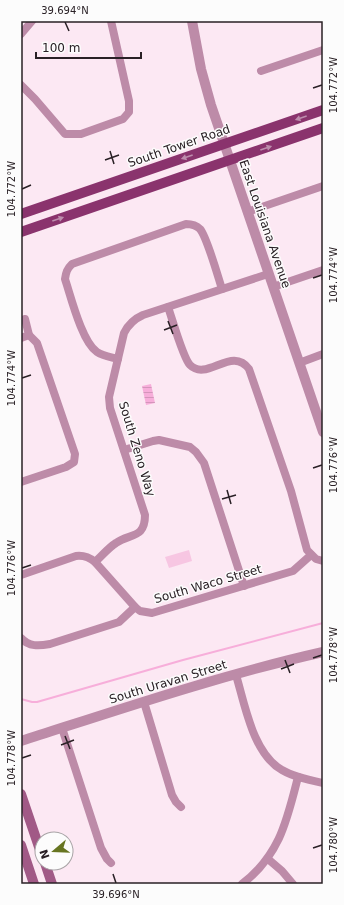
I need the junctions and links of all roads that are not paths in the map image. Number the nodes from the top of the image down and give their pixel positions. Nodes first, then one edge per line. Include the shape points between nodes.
1 (32, 21) edge
2 (111, 21) edge
3 (192, 21) edge
4 (21, 34) edge
5 (323, 50) edge
6 (261, 71) dead end
7 (21, 85) edge
8 (323, 110) edge
9 (323, 128) edge
10 (224, 144) junction
11 (229, 160) junction
12 (323, 186) edge
13 (247, 212) junction
14 (21, 214) edge
15 (21, 232) edge
16 (323, 270) edge
17 (268, 274) junction
18 (273, 287) junction
19 (222, 289) junction
20 (168, 307) junction
21 (25, 319) dead end
22 (30, 335) junction
23 (21, 338) edge
24 (323, 354) edge
25 (118, 359) junction
26 (299, 363) junction
27 (323, 432) edge
28 (124, 450) junction
29 (21, 482) edge
30 (311, 555) junction
31 (323, 561) edge
32 (95, 562) junction
33 (21, 575) edge
34 (244, 586) junction
35 (136, 607) junction
36 (21, 638) edge
37 (323, 652) edge
38 (236, 675) junction
39 (144, 702) junction
40 (62, 728) junction
41 (21, 741) edge
42 (298, 777) junction
43 (323, 784) edge
44 (21, 794) edge
45 (181, 806) dead end
46 (34, 832) edge
47 (21, 845) edge
48 (268, 859) junction
49 (111, 863) dead end
50 (47, 871) edge
51 (34, 884) edge
52 (52, 884) edge
53 (242, 884) edge
54 (293, 884) edge

1 - 4 street
2 - 7 street via 129,101 129,112 123,119 81,134 65,134
3 - 10 street, East Louisiana Avenue via 203,79
5 - 6 street
8 -> 10 main road, South Tower Road
11 -> 9 main road
10 - 11 street, East Louisiana Avenue
10 -> 14 main road, South Tower Road
11 - 13 street, East Louisiana Avenue
15 -> 11 main road
12 - 13 street
13 - 17 street, East Louisiana Avenue
16 - 18 street
17 - 18 street, East Louisiana Avenue
17 - 19 street, South Zeno Way
18 - 26 street, East Louisiana Avenue
19 - 20 street, South Zeno Way
19 - 25 street via 200,228 191,224 72,264 65,279 85,337 97,352
20 - 25 street, South Zeno Way via 142,315 132,322 124,334
20 - 30 street via 187,360 193,368 204,370 236,360 246,364 249,369 291,491 305,544
21 - 22 street
22 - 23 street
22 - 29 street via 37,343 75,454 74,462 66,467
24 - 26 street
25 - 28 street, South Zeno Way via 109,397 110,408
26 - 27 street, East Louisiana Avenue
28 - 32 street, South Zeno Way via 145,521 140,531 116,542
28 - 34 street via 159,440 190,447 201,457
30 - 31 street
30 - 34 street, South Waco Street via 293,572
32 - 33 street via 88,557 76,556
32 - 35 street
34 - 35 street, South Waco Street via 156,612 146,613
35 - 36 street via 119,622 50,644 31,645
37 - 38 street, South Uravan Street
38 - 39 street, South Uravan Street
38 - 42 street via 260,749 276,767
39 - 40 street, South Uravan Street
39 - 45 street via 172,795
40 - 41 street, South Uravan Street
40 - 49 street via 101,848
42 - 43 street
42 - 48 street via 285,826
44 - 46 main road
47 - 51 main road
48 - 53 street
48 - 54 street
50 - 52 main road

